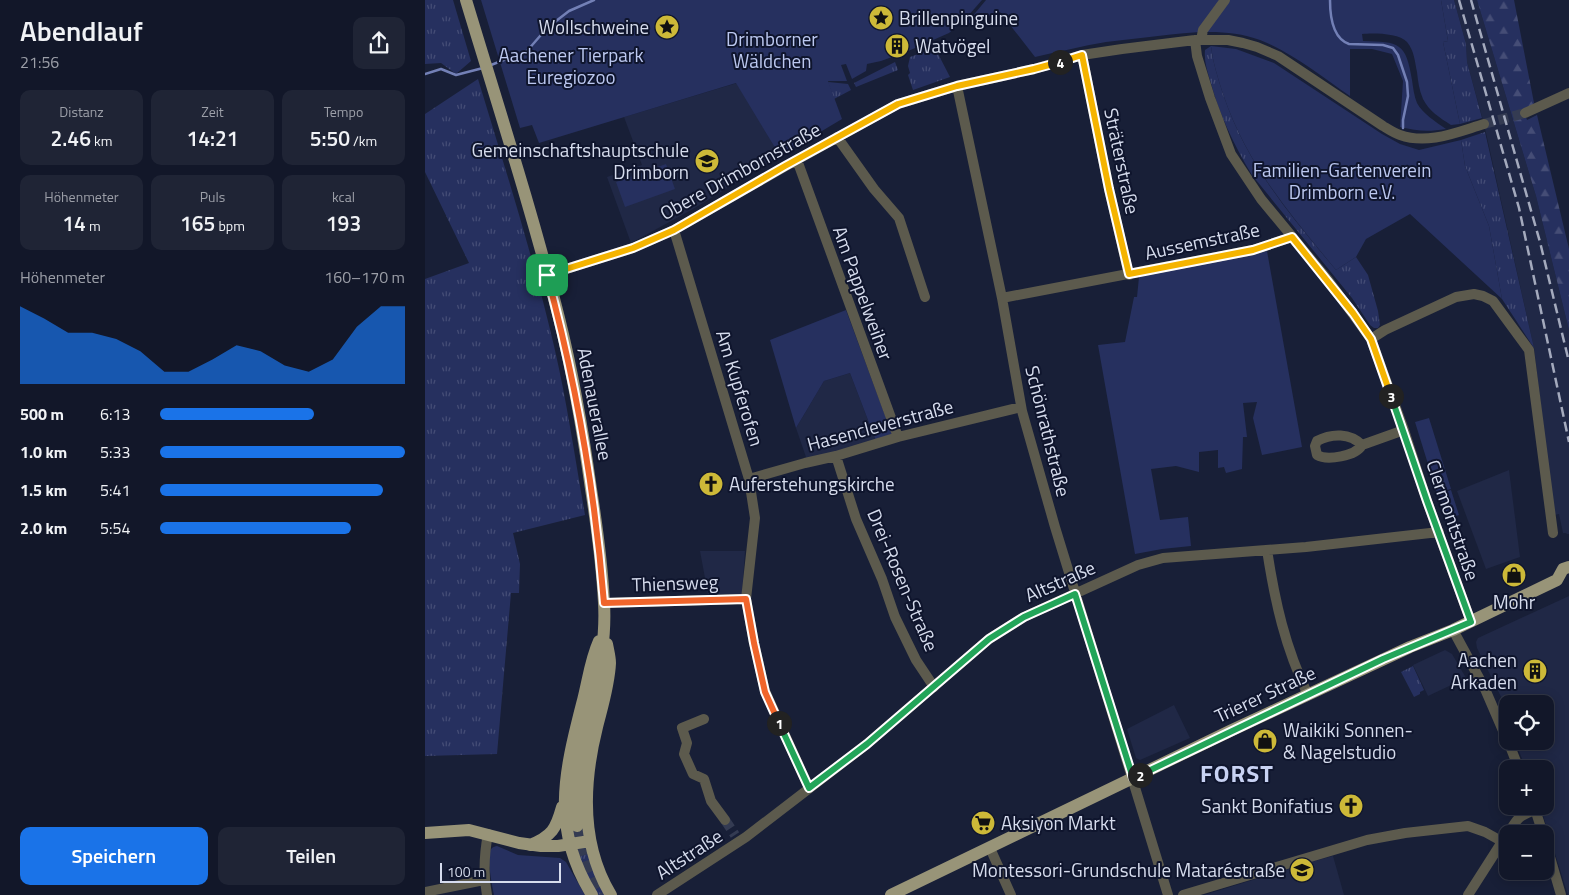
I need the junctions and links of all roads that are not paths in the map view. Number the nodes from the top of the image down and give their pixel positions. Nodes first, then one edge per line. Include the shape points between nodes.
1 (466, 0) edge
2 (1225, 0) edge
3 (1198, 40) junction
4 (1082, 55) junction
5 (957, 86) junction
6 (1569, 93) edge
7 (1525, 113) tunnel mouth
8 (1484, 124) tunnel mouth
9 (837, 137) junction
10 (797, 160) junction
11 (674, 230) junction
12 (1292, 237) junction
13 (1129, 274) junction
14 (547, 275) junction
15 (925, 297) dead end
16 (1001, 298) junction
17 (1371, 339) junction
18 (1021, 406) junction
19 (1404, 430) junction
20 (898, 437) junction
21 (1362, 445) dead end
22 (836, 456) junction
23 (749, 478) junction
24 (1439, 532) junction
25 (1553, 533) dead end
26 (1267, 550) junction
27 (1569, 567) edge
28 (1563, 580) edge
29 (1075, 594) junction
30 (746, 599) junction
31 (604, 603) junction
32 (1471, 622) junction
33 (604, 630) junction
34 (1453, 630) junction
35 (934, 686) junction
36 (1308, 695) junction
37 (704, 719) dead end
38 (1499, 720) edge
39 (1133, 778) junction
40 (809, 788) junction
41 (565, 795) junction
42 (1523, 815) edge
43 (725, 820) tunnel mouth
44 (1513, 825) edge
45 (577, 826) tunnel mouth
46 (425, 833) edge
47 (488, 834) junction
48 (1499, 835) edge
49 (590, 841) junction
50 (530, 845) junction
51 (570, 845) junction
52 (1499, 847) edge
53 (990, 848) junction
54 (1554, 871) edge
55 (484, 880) junction
56 (425, 892) edge
57 (487, 895) edge
58 (592, 895) edge
59 (611, 895) edge
60 (657, 895) edge
61 (891, 895) edge
62 (1011, 895) edge
63 (1168, 895) edge
64 (1183, 895) edge
65 (1468, 895) edge
66 (1561, 895) edge

1 - 14 main road, Adenauerallee
2 - 3 street
3 - 4 street, Obere Drimbornstraße
3 - 8 street, Obere Drimbornstraße via 1228,40 1278,56 1400,135 1431,138
3 - 12 street, Clermontstraße via 1197,56 1231,154
4 - 5 street, Obere Drimbornstraße
4 - 13 street, Sträterstraße
5 - 9 street, Obere Drimbornstraße via 898,104
5 - 16 street, Schönrathstraße
6 - 7 street
9 - 10 street, Obere Drimbornstraße
9 - 15 street, Obere Drimbornstraße via 899,218
10 - 11 street, Obere Drimbornstraße
10 - 20 street, Am Pappelweiher
11 - 14 street, Obere Drimbornstraße via 633,248
11 - 23 street, Am Kupferofen
12 - 13 street, Aussemstraße via 1253,250
12 - 17 street, Clermontstraße
13 - 16 street, Aussemstraße
14 - 31 main road, Adenauerallee via 567,352 584,441
16 - 18 street, Schönrathstraße
17 - 19 street, Clermontstraße
17 - 25 street via 1457,297 1474,294 1493,301 1529,350
18 - 20 street, Hasencleverstraße
18 - 29 street, Schönrathstraße
19 - 21 street
19 - 24 street, Clermontstraße
20 - 22 street, Hasencleverstraße
22 - 23 street, Hasencleverstraße
22 - 35 street, Drei-Rosen-Straße via 895,618 916,660
23 - 30 street, Am Kupferofen via 755,518
24 - 26 street, Altstraße
24 - 32 street, Clermontstraße
26 - 29 street, Altstraße via 1163,558 1138,565
26 - 36 street via 1283,630
27 - 28 main road via 1563,570
28 - 32 main road, Trierer Straße
29 - 35 street, Altstraße via 1024,617 989,639
29 - 39 street, Schönrathstraße
30 - 31 street, Thiensweg
30 - 40 street, Am Kupferofen via 765,692
31 - 33 main road, Adenauerallee
32 - 34 main road, Trierer Straße
33 - 41 main road via 592,658 568,761
33 - 45 main road, Adenauerallee via 601,660 577,774
33 - 49 main road via 610,662 588,769 586,808
34 - 36 main road, Trierer Straße
34 - 38 street
35 - 40 street, Altstraße via 867,744
36 - 39 main road, Trierer Straße
37 - 43 street, Altstraße via 682,728 687,743 684,754 693,774 703,779 711,801
39 - 53 main road, Trierer Straße
39 - 63 street, Schönrathstraße
40 - 60 street, Altstraße
41 - 50 main road via 554,829
41 - 51 main road
42 - 44 street
46 - 47 main road via 469,830
47 - 50 main road
47 - 55 street
48 - 64 street via 1468,826 1367,840
49 - 51 main road
49 - 59 main road via 601,877
50 - 51 main road
51 - 58 main road
52 - 65 street
53 - 61 main road, Trierer Straße
53 - 62 street
54 - 66 street
55 - 56 street
55 - 57 street

